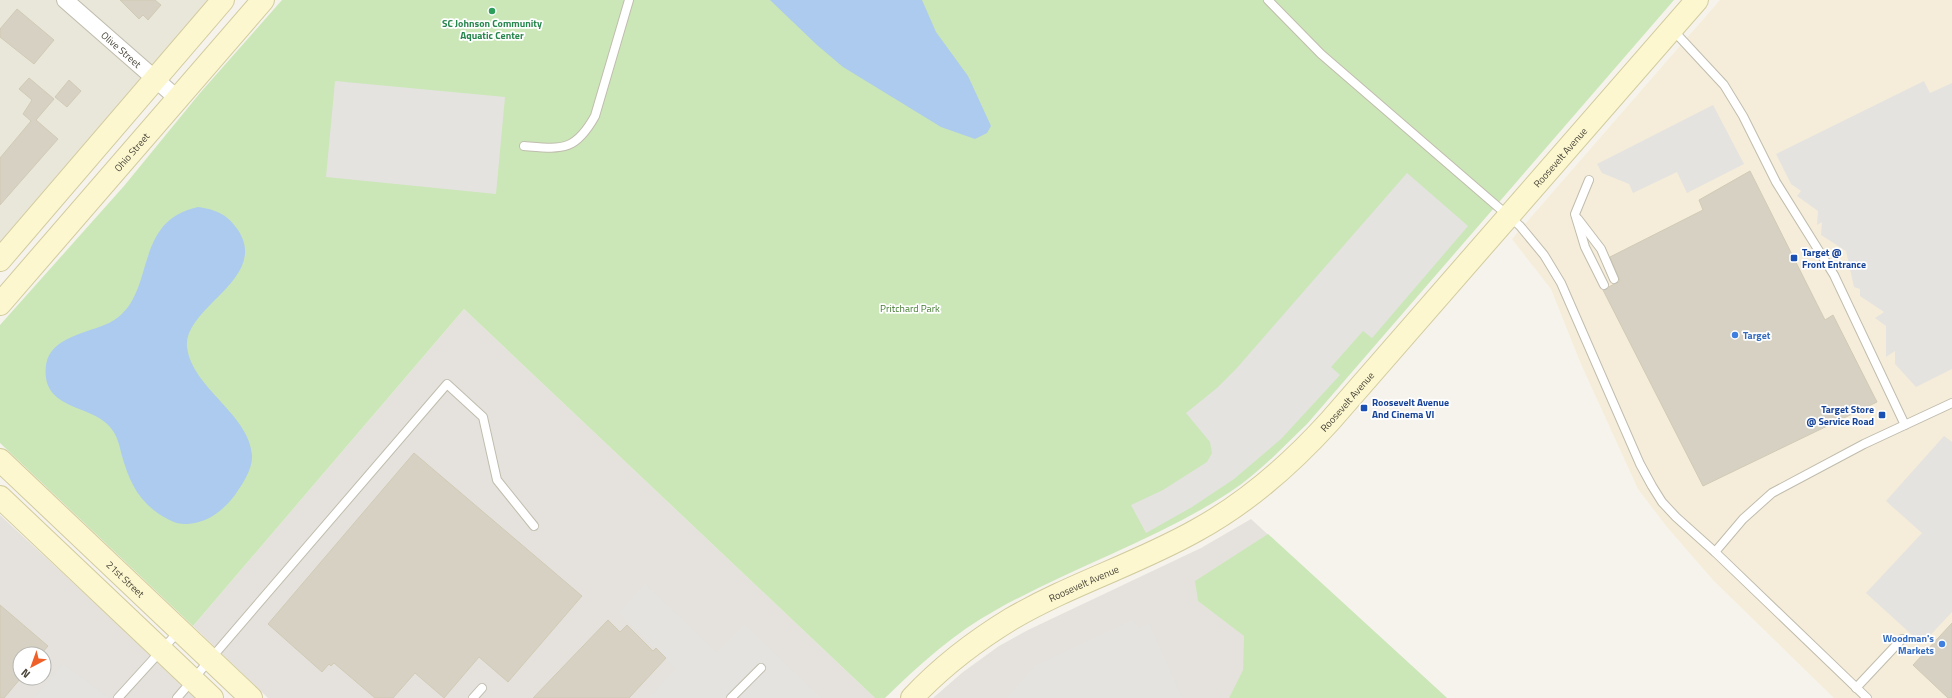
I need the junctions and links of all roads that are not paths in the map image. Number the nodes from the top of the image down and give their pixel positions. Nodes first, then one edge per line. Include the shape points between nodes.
1 (65, 0) edge
2 (223, 0) edge
3 (263, 0) edge
4 (628, 0) edge
5 (1268, 0) edge
6 (1696, 0) edge
7 (1671, 28) junction
8 (156, 80) junction
9 (178, 99) junction
10 (524, 146) dead end
11 (1589, 180) dead end
12 (1575, 214) junction
13 (1509, 216) junction
14 (0, 260) edge
15 (1614, 280) dead end
16 (1604, 285) dead end
17 (0, 304) edge
18 (1952, 403) edge
19 (1905, 425) junction
20 (0, 460) edge
21 (0, 497) edge
22 (534, 526) dead end
23 (1716, 552) junction
24 (180, 630) junction
25 (1902, 639) dead end
26 (161, 650) junction
27 (210, 659) junction
28 (761, 668) dead end
29 (192, 679) junction
30 (482, 688) dead end
31 (1856, 688) junction
32 (914, 697) edge
33 (118, 698) edge
34 (177, 698) edge
35 (212, 698) edge
36 (251, 698) edge
37 (473, 698) edge
38 (731, 698) edge
39 (1867, 698) edge

1 - 8 street, Olive Street
2 - 8 street
3 - 9 street, Ohio Street
4 - 10 lane via 594,116 586,131 579,140 558,149
5 - 13 lane via 1321,54
6 - 7 street, Roosevelt Avenue
7 - 13 street, Roosevelt Avenue
7 - 19 lane via 1724,85 1743,116 1776,182 1834,275
8 - 9 street, Olive Street
8 - 14 street
9 - 17 street, Ohio Street
11 - 12 lane
12 - 15 lane via 1601,249
12 - 16 lane via 1584,247
13 - 23 lane via 1531,237 1561,283 1652,486 1676,517
13 - 32 street, Roosevelt Avenue via 1330,422 1271,479 1235,507 1197,530 1012,619 950,662
18 - 19 lane
19 - 23 lane via 1772,493 1743,519
20 - 24 street, 21st Street
21 - 26 street
22 - 27 lane via 497,480 483,418 447,384
23 - 31 lane
24 - 26 lane
24 - 27 street, 21st Street
25 - 31 lane
26 - 29 street
26 - 33 lane
27 - 29 lane
27 - 36 street, 21st Street
28 - 38 lane
29 - 34 lane
29 - 35 street
30 - 37 lane
31 - 39 lane

